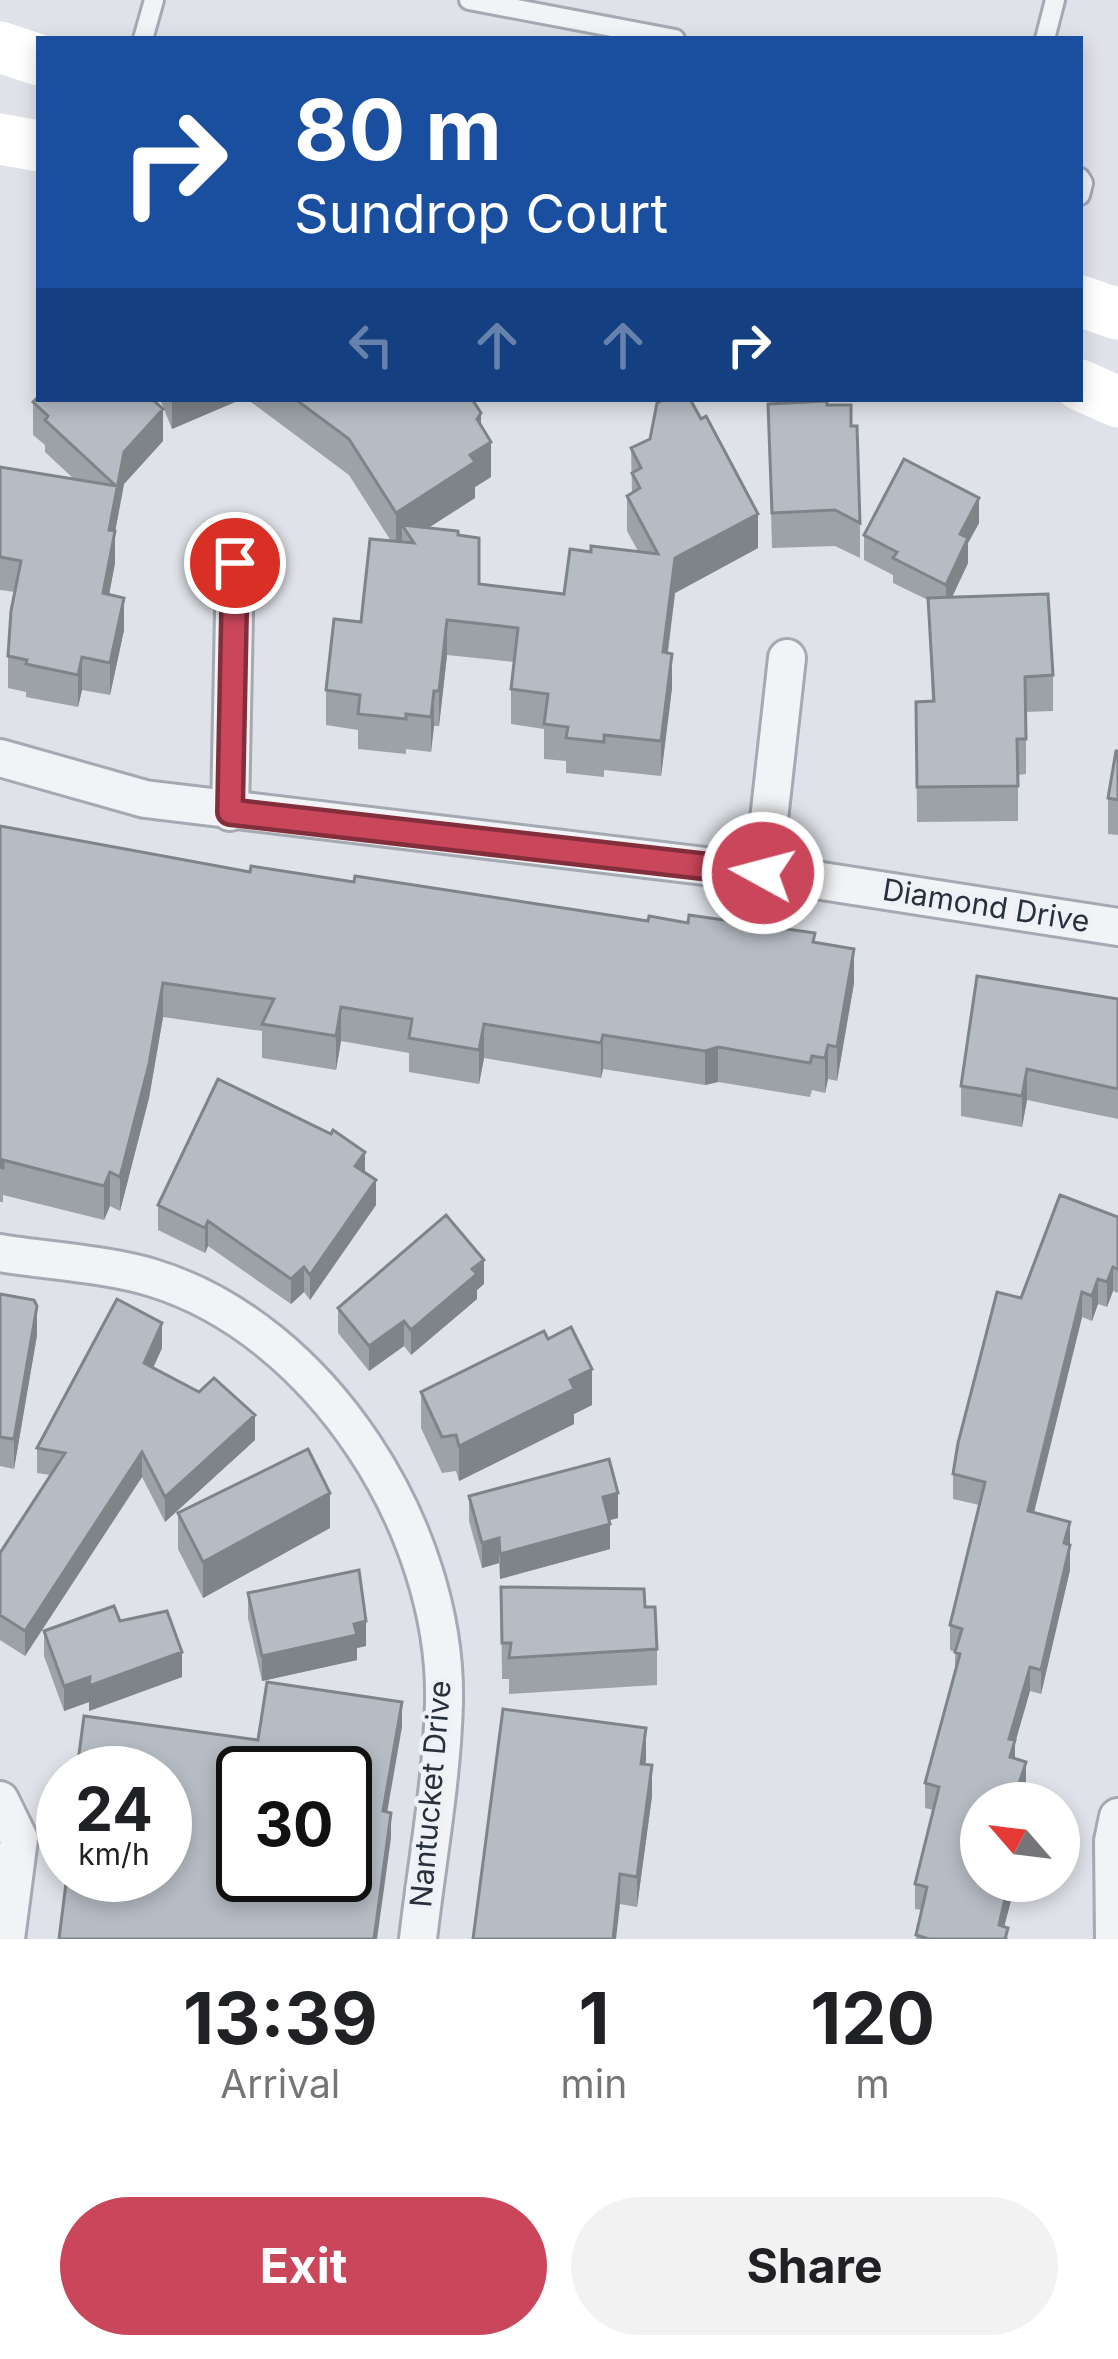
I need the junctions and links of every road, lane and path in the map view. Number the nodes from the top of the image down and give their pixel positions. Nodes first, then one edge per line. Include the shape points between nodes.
1 (154, 0) edge
2 (469, 0) edge
3 (1055, 0) edge
4 (144, 36) edge
5 (658, 36) edge
6 (1047, 36) edge
7 (0, 47) edge
8 (36, 58) edge
9 (0, 139) edge
10 (36, 145) edge
11 (1083, 302) edge
12 (1118, 314) edge
13 (1083, 387) edge
14 (1118, 402) edge
15 (235, 563) dead end
16 (788, 658) dead end
17 (0, 758) edge
18 (230, 812) junction
19 (763, 873) junction
20 (1118, 927) edge
21 (0, 1253) edge
22 (0, 1801) edge
23 (1118, 1817) edge
24 (6, 1939) edge
25 (418, 1939) edge
26 (1114, 1939) edge

1 - 4 lane
2 - 5 lane
3 - 6 lane
7 - 8 main road
9 - 10 main road
11 - 12 main road
13 - 14 main road
15 - 18 street
16 - 19 street
17 - 18 street, Diamond Drive via 145,800
18 - 19 street, Diamond Drive
19 - 20 street, Diamond Drive
21 - 25 street, Nantucket Drive via 152,1277 195,1297 308,1377 372,1457 418,1550 441,1652 444,1704
22 - 24 street via 19,1839
23 - 26 street

